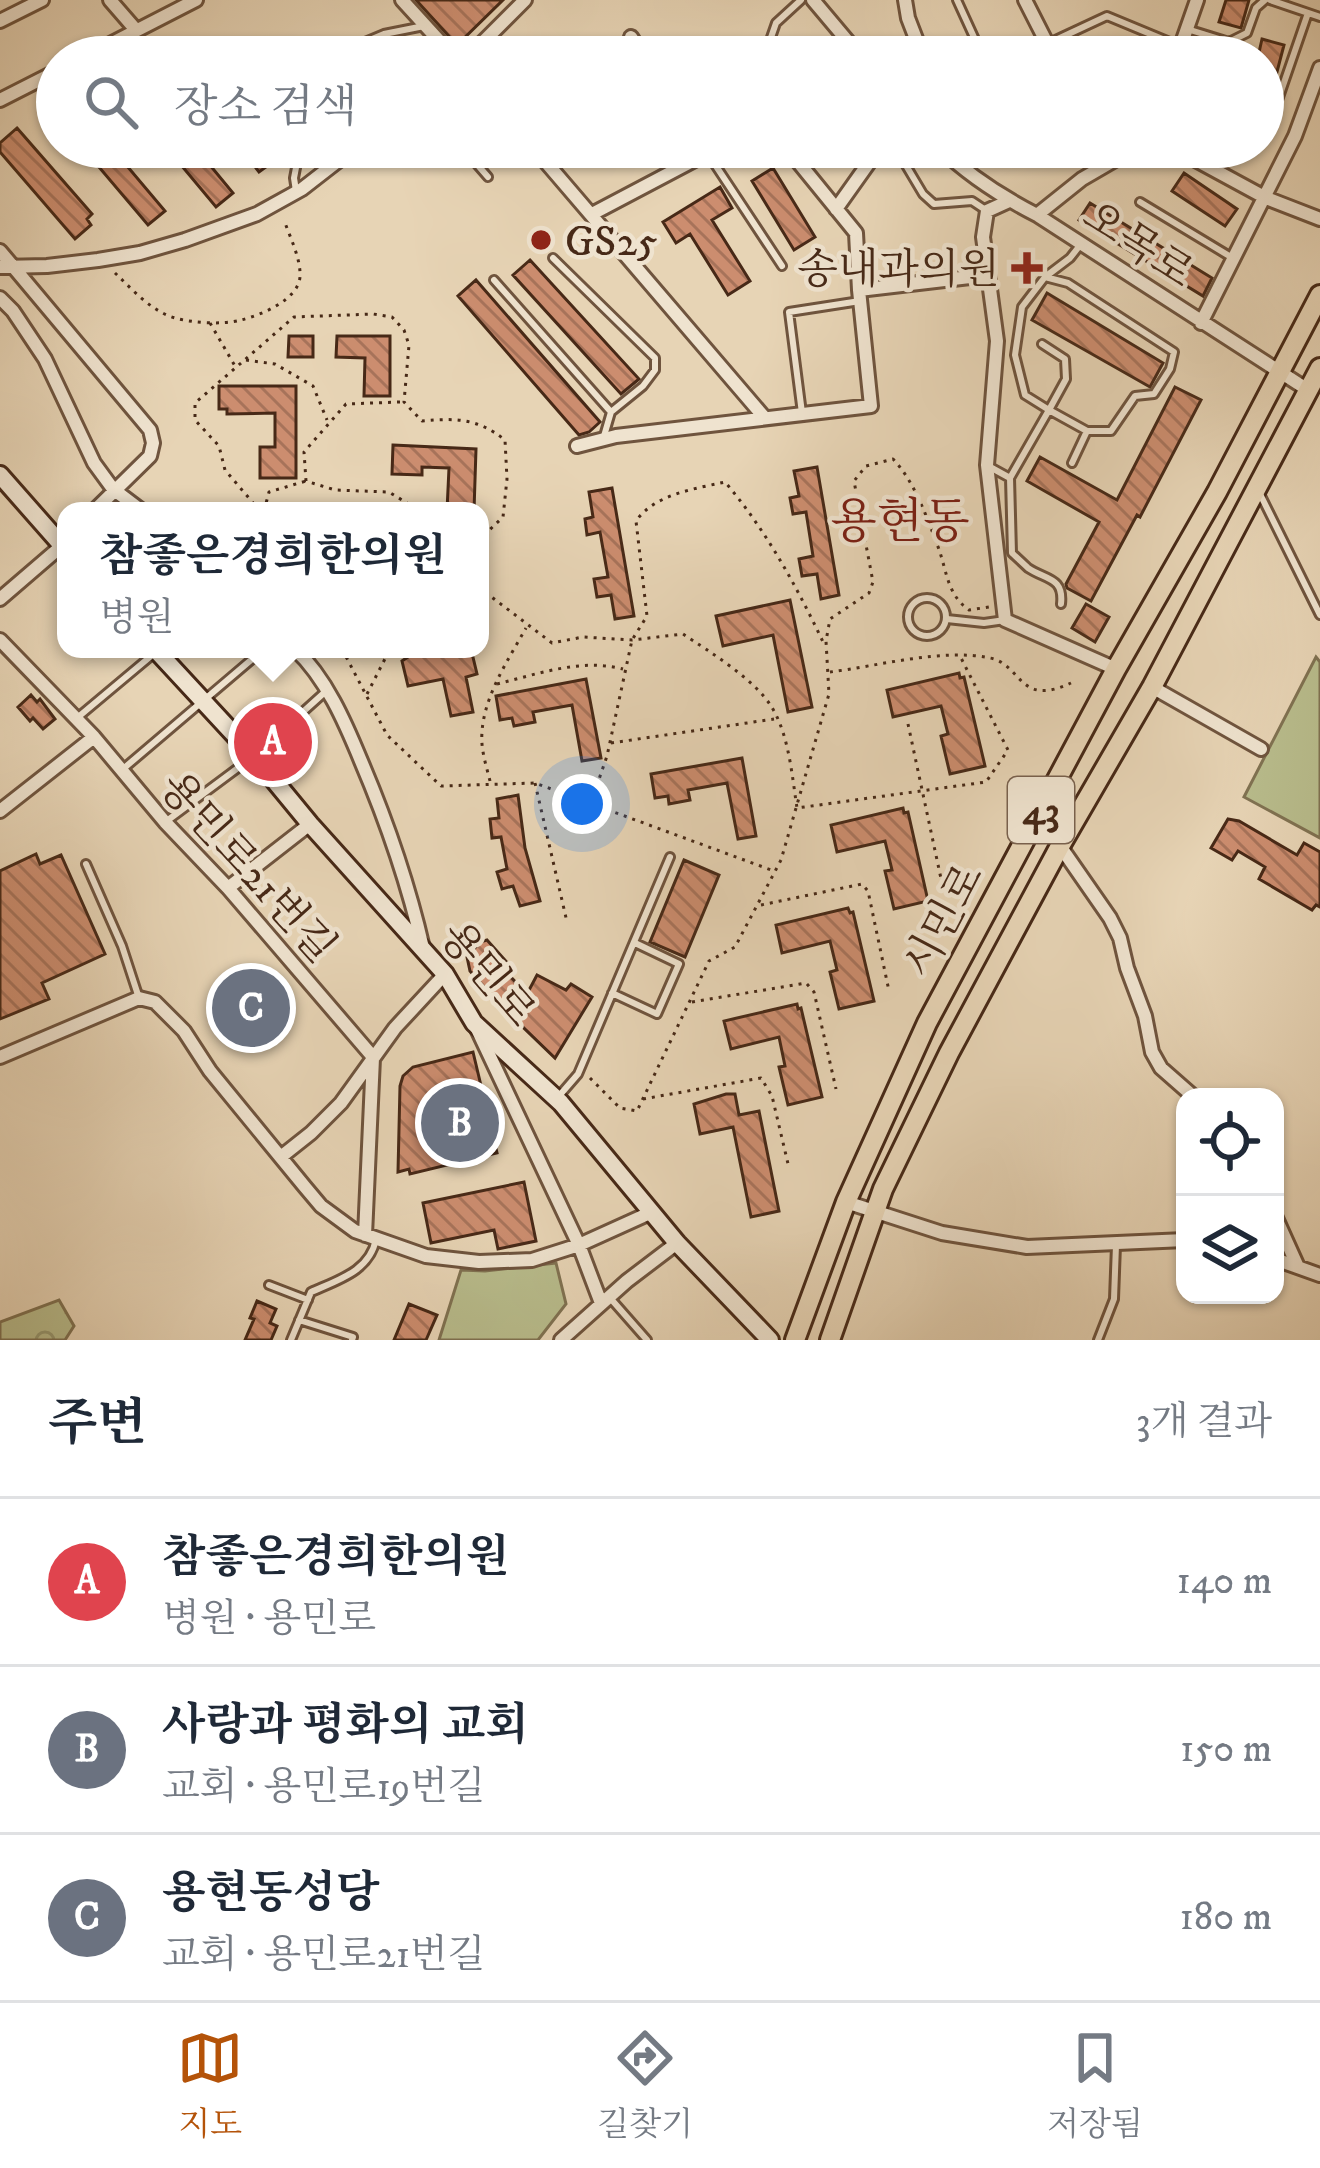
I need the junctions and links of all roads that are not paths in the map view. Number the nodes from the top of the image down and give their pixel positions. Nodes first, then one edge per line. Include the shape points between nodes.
1 (42, 0) edge
2 (110, 0) edge
3 (196, 0) edge
4 (402, 0) edge
5 (525, 0) edge
6 (801, 0) edge
7 (812, 0) edge
8 (905, 0) edge
9 (958, 0) edge
10 (1025, 0) edge
11 (1197, 0) edge
12 (1268, 0) edge
13 (1308, 13) junction
14 (1320, 16) edge
15 (0, 21) edge
16 (427, 26) junction
17 (1187, 29) junction
18 (136, 30) junction
19 (125, 36) edge
20 (378, 36) edge
21 (436, 36) edge
22 (489, 36) edge
23 (772, 36) edge
24 (844, 36) edge
25 (915, 36) edge
26 (974, 36) edge
27 (1043, 36) edge
28 (1075, 36) edge
29 (1147, 36) edge
30 (1185, 36) edge
31 (1210, 36) edge
32 (1242, 36) edge
33 (1320, 68) edge
34 (36, 82) edge
35 (1284, 83) edge
36 (0, 100) edge
37 (1284, 160) edge
38 (296, 168) edge
39 (328, 168) edge
40 (480, 168) edge
41 (551, 168) edge
42 (674, 168) edge
43 (718, 168) edge
44 (803, 168) edge
45 (865, 168) edge
46 (907, 168) edge
47 (967, 168) edge
48 (1101, 168) edge
49 (1211, 168) edge
50 (1280, 168) edge
51 (488, 177) dead end
52 (296, 192) junction
53 (1266, 198) junction
54 (1010, 201) junction
55 (1141, 202) dead end
56 (836, 209) junction
57 (987, 211) junction
58 (592, 214) junction
59 (1037, 215) junction
60 (1320, 219) edge
61 (1081, 244) junction
62 (0, 251) edge
63 (553, 258) dead end
64 (1234, 259) junction
65 (782, 266) dead end
66 (6, 267) edge
67 (987, 275) junction
68 (1045, 277) junction
69 (494, 280) dead end
70 (1320, 295) edge
71 (860, 296) junction
72 (0, 298) edge
73 (1201, 323) junction
74 (1042, 344) dead end
75 (1320, 368) edge
76 (1280, 373) junction
77 (1308, 390) junction
78 (1048, 410) junction
79 (611, 412) junction
80 (802, 413) junction
81 (764, 417) junction
82 (1087, 431) junction
83 (603, 439) junction
84 (578, 446) dead end
85 (1072, 463) dead end
86 (987, 465) junction
87 (0, 475) edge
88 (1010, 478) junction
89 (1256, 485) junction
90 (113, 489) junction
91 (102, 502) edge
92 (130, 502) edge
93 (57, 537) edge
94 (57, 553) edge
95 (0, 599) edge
96 (1060, 604) dead end
97 (1320, 615) edge
98 (946, 619) junction
99 (1005, 620) junction
100 (0, 640) edge
101 (148, 658) edge
102 (164, 658) edge
103 (253, 658) edge
104 (305, 658) edge
105 (1116, 669) junction
106 (1152, 687) junction
107 (326, 691) junction
108 (202, 702) junction
109 (77, 718) junction
110 (94, 737) junction
111 (1261, 749) dead end
112 (254, 755) junction
113 (120, 771) junction
114 (0, 811) edge
115 (165, 822) junction
116 (310, 824) junction
117 (1060, 847) junction
118 (670, 857) dead end
119 (86, 864) dead end
120 (228, 888) junction
121 (634, 943) junction
122 (423, 949) junction
123 (446, 974) junction
124 (612, 993) junction
125 (139, 998) junction
126 (474, 1023) junction
127 (0, 1057) edge
128 (373, 1057) junction
129 (1184, 1088) edge
130 (556, 1099) junction
131 (282, 1156) junction
132 (846, 1202) junction
133 (875, 1211) junction
134 (652, 1212) junction
135 (1284, 1236) edge
136 (370, 1237) junction
137 (1176, 1240) edge
138 (677, 1243) junction
139 (1117, 1243) junction
140 (579, 1245) junction
141 (1284, 1263) edge
142 (1298, 1268) junction
143 (1320, 1275) edge
144 (268, 1285) dead end
145 (308, 1300) junction
146 (605, 1300) junction
147 (299, 1320) junction
148 (327, 1329) junction
149 (291, 1340) edge
150 (322, 1340) edge
151 (352, 1340) edge
152 (561, 1340) edge
153 (647, 1340) edge
154 (770, 1340) edge
155 (795, 1340) edge
156 (830, 1340) edge
157 (1098, 1340) edge

1 - 15 street
2 - 18 street
3 - 18 street
4 - 16 street
5 - 22 street
6 - 23 lane
7 - 24 street
8 - 25 street
9 - 26 lane
10 - 27 street
11 - 17 street
12 - 13 lane
12 - 32 lane
13 - 14 lane
13 - 35 lane
16 - 20 lane
16 - 21 street
17 - 30 street
17 - 31 lane
18 - 19 street
28 - 29 lane via 1107,16
33 - 37 street
34 - 36 street
38 - 52 lane
39 - 52 street
40 - 51 lane
41 - 58 street
42 - 58 street
43 - 65 lane
44 - 56 street
45 - 56 street
46 - 57 lane via 934,204 972,201
47 - 54 street, 오목로
48 - 59 street
49 - 53 street
50 - 53 street
52 - 66 street via 257,214 140,253
53 - 60 street
53 - 64 street
54 - 57 street
54 - 59 street, 오목로
55 - 64 lane
56 - 71 street via 856,233
57 - 67 street
58 - 81 street
59 - 61 street, 오목로
61 - 68 lane
61 - 73 street, 오목로
62 - 66 street
63 - 79 lane via 655,358 644,386
64 - 73 street
66 - 90 street via 150,430 150,456
67 - 71 street
67 - 86 street via 998,341
68 - 78 lane via 1022,307 1015,356 1025,394
68 - 82 lane via 1174,352 1154,394 1136,396 1111,431
69 - 79 lane
70 - 76 main road, 시민로 / 43
71 - 80 lane via 789,311
71 - 80 street via 871,406
72 - 90 street via 44,359
73 - 76 street, 오목로
74 - 78 lane via 1065,359 1066,379
75 - 77 main road, 시민로 / 43
76 - 77 street, 오목로
76 - 105 main road, 시민로 / 43
77 - 89 main road, 시민로 / 43
78 - 82 lane
78 - 88 lane
79 - 83 lane
80 - 81 street
81 - 83 street
82 - 85 lane
83 - 84 street
86 - 88 lane
86 - 99 street
87 - 93 street
88 - 96 lane via 1012,553 1055,582
89 - 97 lane
89 - 106 main road, 시민로 / 43
90 - 91 street
90 - 92 street
94 - 95 street
98 - 98 lane via 933,598 920,598 908,613 909,626 924,636
98 - 99 lane
99 - 105 street
100 - 109 street, 용민로21번길
101 - 109 lane
102 - 108 street, 용민로
103 - 108 lane
104 - 107 street
105 - 132 main road, 시민로 / 43 via 927,1023
106 - 111 street
106 - 117 main road, 시민로 / 43
107 - 112 lane
107 - 122 street via 381,807
108 - 112 street, 용민로
108 - 113 lane
109 - 110 street, 용민로21번길
110 - 113 street, 용민로21번길
110 - 114 street
112 - 115 lane
112 - 116 street, 용민로
113 - 115 street, 용민로21번길
115 - 120 street, 용민로21번길
116 - 120 street
116 - 122 street, 용민로
117 - 129 street via 1120,938 1152,1052
117 - 133 main road, 시민로 / 43
118 - 121 lane
119 - 125 lane
120 - 128 street, 용민로21번길
121 - 124 lane
121 - 124 lane via 679,964 657,1014
122 - 123 street, 용민로
123 - 126 street, 용민로
123 - 128 street
124 - 130 lane via 580,1068
125 - 127 street
125 - 131 street via 155,1002 184,1031
126 - 130 street, 용민로
126 - 140 street
128 - 131 street via 355,1087
128 - 136 street
130 - 134 street, 용민로
131 - 136 street via 321,1206
132 - 133 street
132 - 155 main road, 시민로 / 43
133 - 139 street via 942,1233 1028,1246
133 - 156 main road, 시민로 / 43
134 - 138 street, 용민로
134 - 140 street
135 - 142 street
136 - 140 street via 425,1256 478,1262 532,1260
136 - 145 lane via 374,1252 357,1271
137 - 139 street
138 - 146 street
138 - 154 street, 용민로
139 - 157 lane via 1114,1299
140 - 146 street
141 - 142 street
142 - 143 street
144 - 145 lane
145 - 147 lane
146 - 152 street
146 - 153 lane
147 - 148 lane
147 - 149 lane
148 - 150 lane
148 - 151 lane

